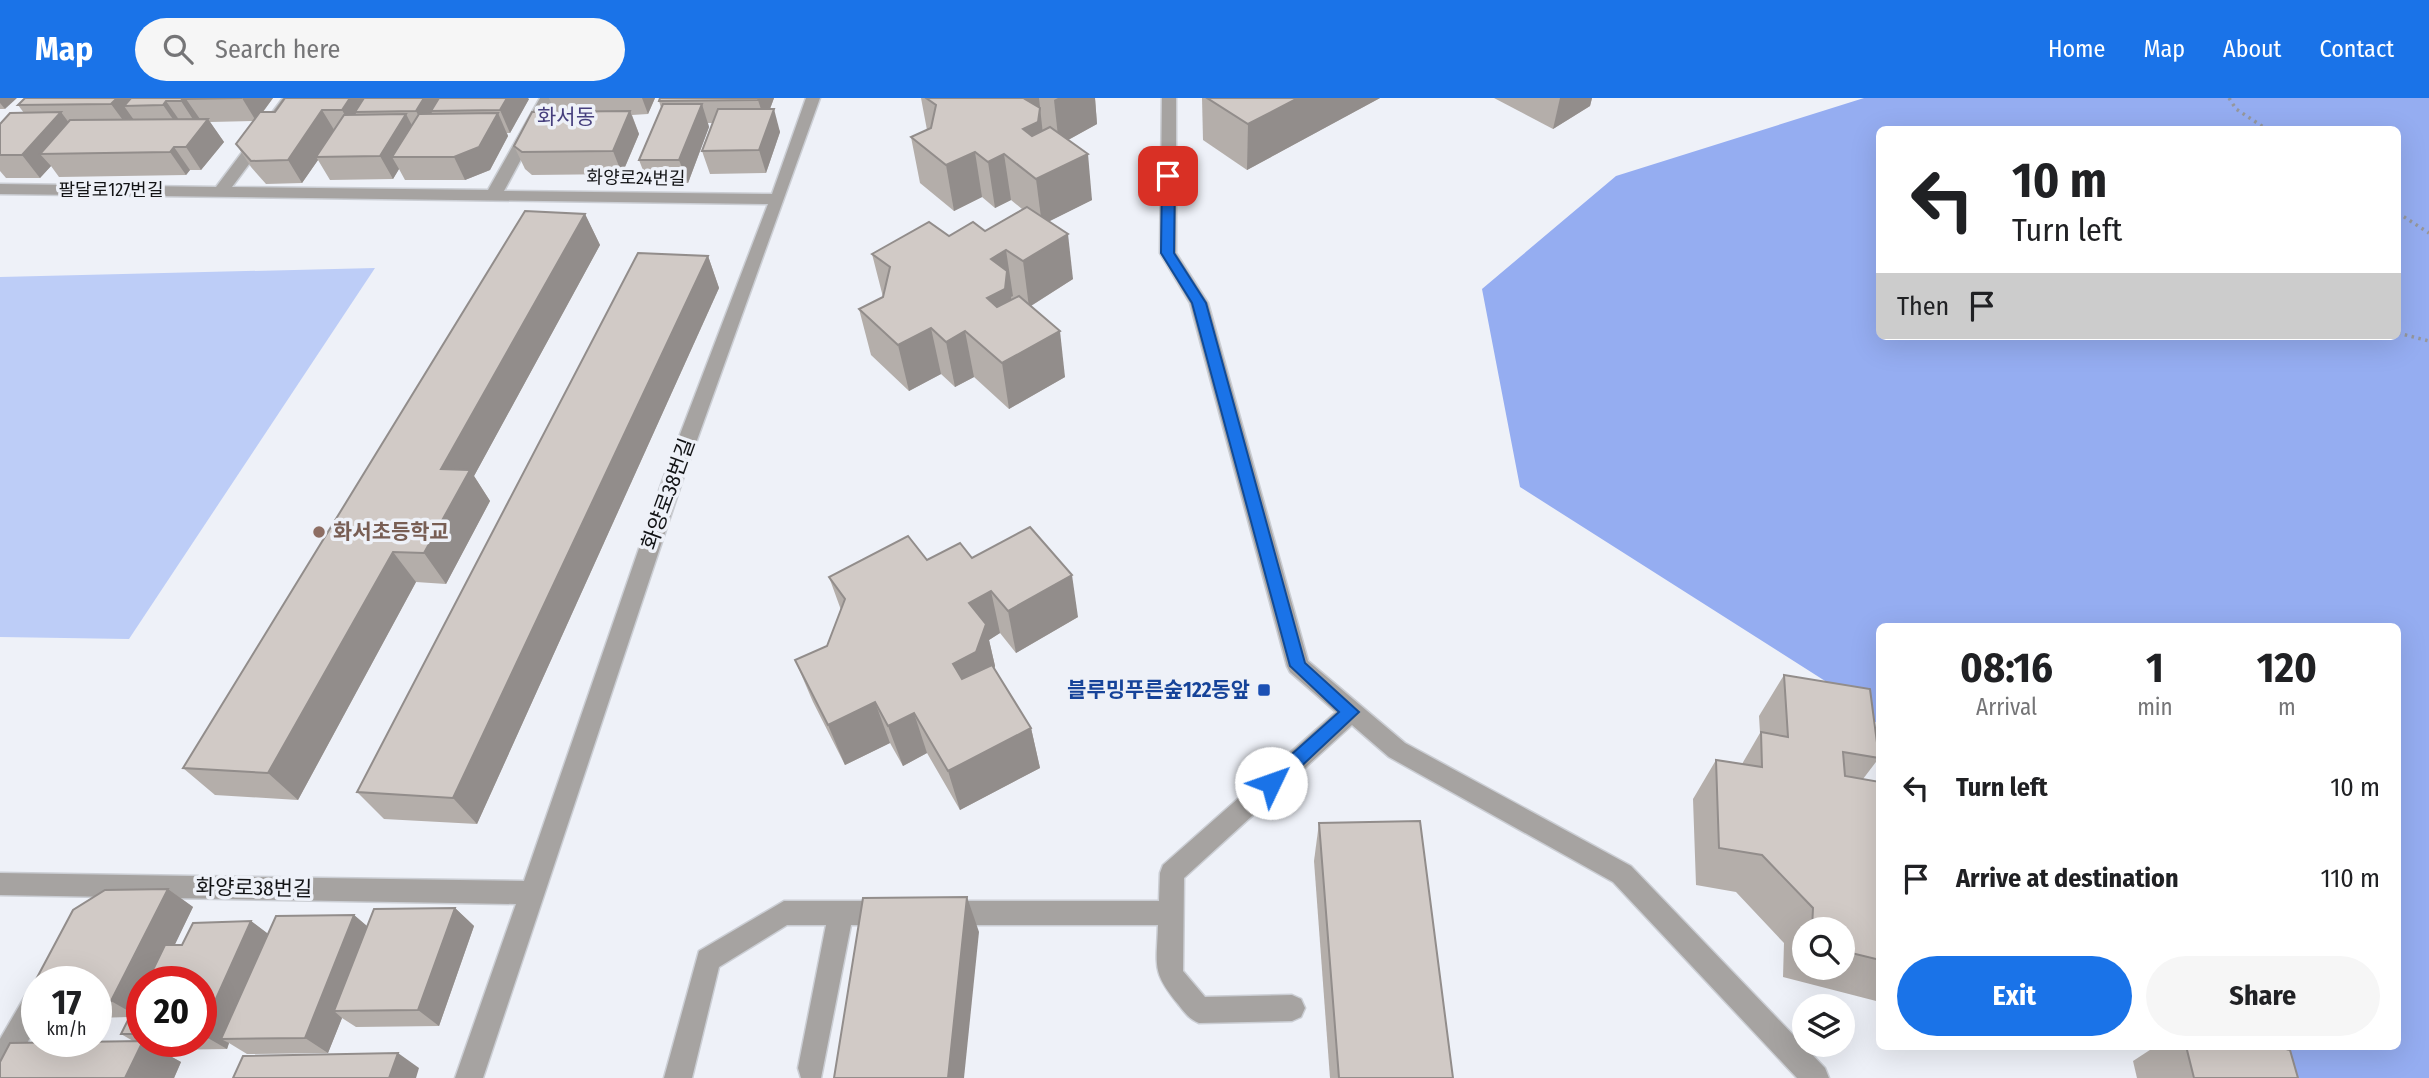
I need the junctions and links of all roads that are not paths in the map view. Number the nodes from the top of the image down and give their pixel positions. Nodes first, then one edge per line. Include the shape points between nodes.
1 (292, 98) edge
2 (547, 98) edge
3 (813, 98) edge
4 (1169, 98) edge
5 (0, 189) edge
6 (222, 191) junction
7 (493, 195) junction
8 (778, 199) junction
9 (1351, 712) junction
10 (0, 884) edge
11 (102, 885) junction
12 (532, 893) junction
13 (88, 909) edge
14 (1171, 913) junction
15 (841, 914) junction
16 (1292, 1008) dead end
17 (21, 1028) edge
18 (0, 1065) edge
19 (811, 1068) dead end
20 (469, 1078) edge
21 (677, 1078) edge
22 (1815, 1078) edge

1 - 6 street
2 - 7 street
3 - 8 street, 화양로38번길
4 - 9 street via 1168,253 1199,303 1298,666
5 - 6 street, 팔달로127번길
6 - 7 street, 화양로24번길
7 - 8 street, 화양로24번길
8 - 12 street, 화양로38번길 via 673,479
9 - 14 street via 1172,873
9 - 22 street via 1397,750 1622,874
10 - 11 street
11 - 12 street, 화양로38번길
11 - 13 street
12 - 20 street, 화양로38번길
14 - 15 street
14 - 16 street via 1170,975 1199,1010
15 - 19 street
15 - 21 street via 784,914 708,960
17 - 18 street

